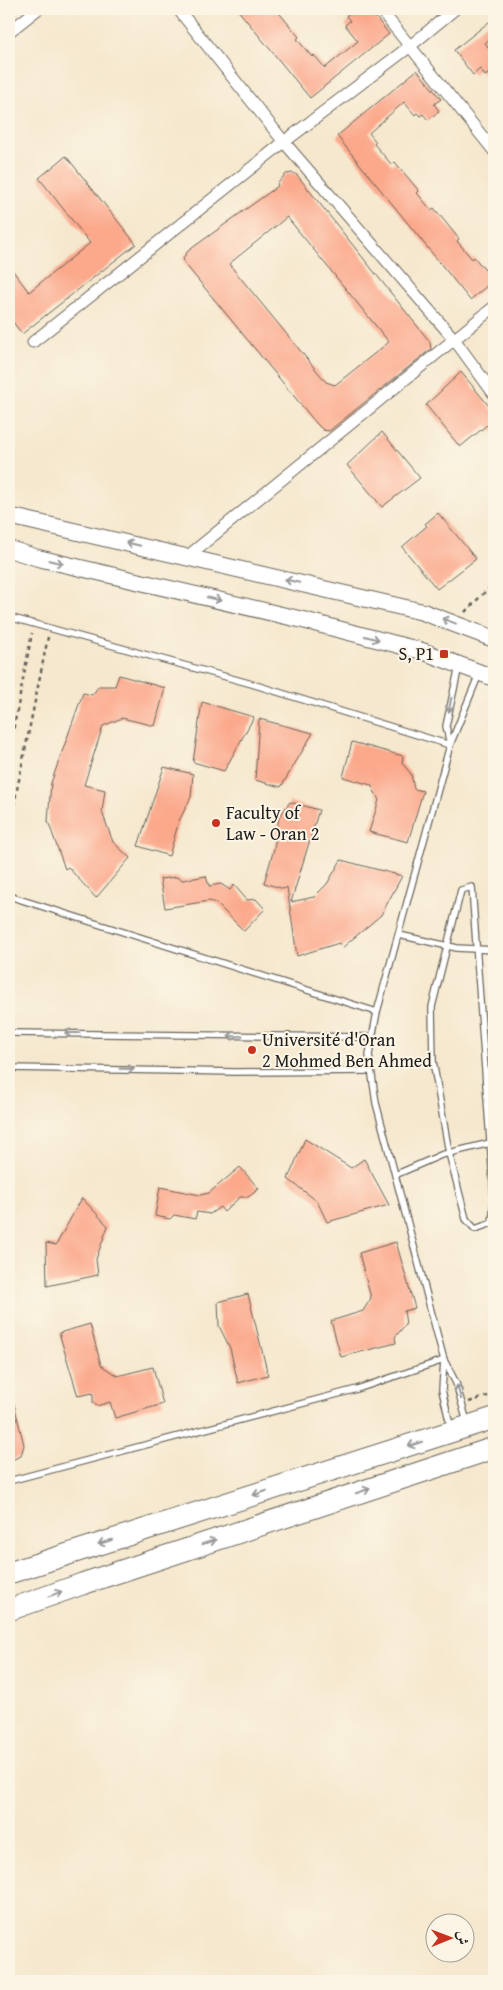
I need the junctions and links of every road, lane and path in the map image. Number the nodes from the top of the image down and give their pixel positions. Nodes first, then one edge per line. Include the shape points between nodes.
1 (38, 9) edge
2 (178, 9) edge
3 (380, 9) edge
4 (455, 9) edge
5 (10, 31) edge
6 (410, 47) junction
7 (284, 142) junction
8 (494, 151) edge
9 (494, 307) edge
10 (454, 339) junction
11 (32, 342) dead end
12 (494, 394) edge
13 (9, 516) edge
14 (9, 549) edge
15 (188, 556) junction
16 (494, 583) edge
17 (9, 617) edge
18 (454, 623) junction
19 (34, 624) junction
20 (50, 629) junction
21 (494, 639) edge
22 (459, 665) junction
23 (487, 675) edge
24 (450, 745) junction
25 (9, 752) edge
26 (9, 829) edge
27 (9, 896) edge
28 (399, 935) junction
29 (446, 946) junction
30 (477, 950) junction
31 (494, 950) edge
32 (377, 1012) junction
33 (9, 1033) edge
34 (371, 1037) junction
35 (9, 1068) edge
36 (370, 1071) junction
37 (492, 1142) edge
38 (449, 1153) junction
39 (395, 1175) junction
40 (494, 1197) edge
41 (494, 1201) edge
42 (444, 1360) junction
43 (494, 1394) edge
44 (462, 1404) junction
45 (494, 1418) edge
46 (460, 1429) junction
47 (494, 1448) edge
48 (9, 1482) edge
49 (9, 1573) edge
50 (9, 1610) edge

1 - 5 street
2 - 7 street
3 - 6 street
4 - 6 street
6 - 7 street
6 - 8 street
7 - 10 street
7 - 11 street
9 - 10 street
10 - 12 street
10 - 15 street
15 -> 13 main road
14 -> 22 main road via 304,620 422,651
18 -> 15 main road via 423,612
16 - 18 path
17 - 19 lane
18 - 21 main road
19 - 20 lane
19 - 25 path
20 - 24 lane via 252,684
20 - 26 path
22 - 23 main road
22 -> 24 lane via 446,726
23 - 24 lane
24 - 28 lane
27 - 32 lane
28 - 29 lane
28 - 32 lane
29 - 30 lane
29 - 30 lane via 461,890 472,887
29 - 38 lane via 432,1007 433,1061
30 - 31 lane
30 - 37 lane
32 - 34 lane
34 -> 33 lane
34 - 36 lane
35 -> 36 lane
36 - 39 lane
37 - 38 lane
37 - 40 lane
38 - 39 lane
38 - 41 lane via 466,1220 475,1229 492,1223
39 - 42 lane
44 -> 42 lane
42 - 46 lane via 442,1390
42 - 48 lane via 357,1389
43 - 44 path
44 - 46 lane
45 - 46 highway
46 -> 49 highway
50 -> 47 highway

